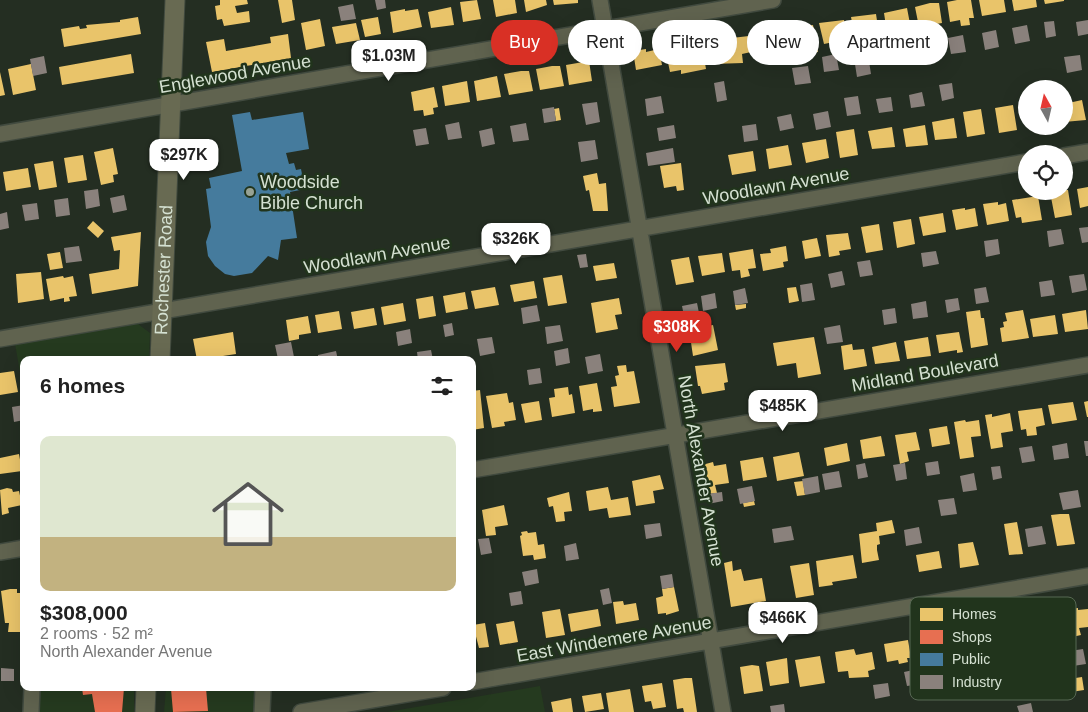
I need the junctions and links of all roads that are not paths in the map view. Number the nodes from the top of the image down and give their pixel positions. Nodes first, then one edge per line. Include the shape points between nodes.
1 (175, 0) edge
2 (600, 0) edge
3 (773, 0) edge
4 (603, 20) edge
5 (642, 23) edge
6 (568, 35) edge
7 (611, 65) edge
8 (170, 103) junction
9 (0, 134) edge
10 (1088, 152) edge
11 (1073, 154) edge
12 (1018, 163) edge
13 (640, 229) junction
14 (161, 311) junction
15 (0, 340) edge
16 (160, 356) edge
17 (1088, 364) edge
18 (676, 435) junction
19 (476, 469) edge
20 (20, 549) edge
21 (0, 552) edge
22 (1088, 576) edge
23 (968, 597) edge
24 (910, 607) edge
25 (711, 642) junction
26 (476, 681) edge
27 (32, 691) edge
28 (146, 691) edge
29 (262, 691) edge
30 (425, 691) edge
31 (32, 712) edge
32 (144, 712) edge
33 (262, 712) edge
34 (302, 712) edge
35 (723, 712) edge

1 - 8 main road, Rochester Road
2 - 4 street, North Alexander Avenue
3 - 5 street, Englewood Avenue
6 - 8 street, Englewood Avenue
7 - 13 street, North Alexander Avenue
8 - 9 street, Englewood Avenue
8 - 14 main road, Rochester Road
10 - 11 street
12 - 13 street, Woodlawn Avenue
13 - 14 street, Woodlawn Avenue
13 - 18 street, North Alexander Avenue
14 - 15 street, Woodlawn Avenue
14 - 16 main road, Rochester Road
17 - 18 street, Midland Boulevard
18 - 19 street, Midland Boulevard
18 - 25 street, North Alexander Avenue
20 - 21 street
22 - 23 street, East Windemere Avenue
24 - 25 street, East Windemere Avenue
25 - 26 street, East Windemere Avenue
25 - 35 street, North Alexander Avenue
27 - 31 street
28 - 32 main road
29 - 33 street
30 - 34 street

